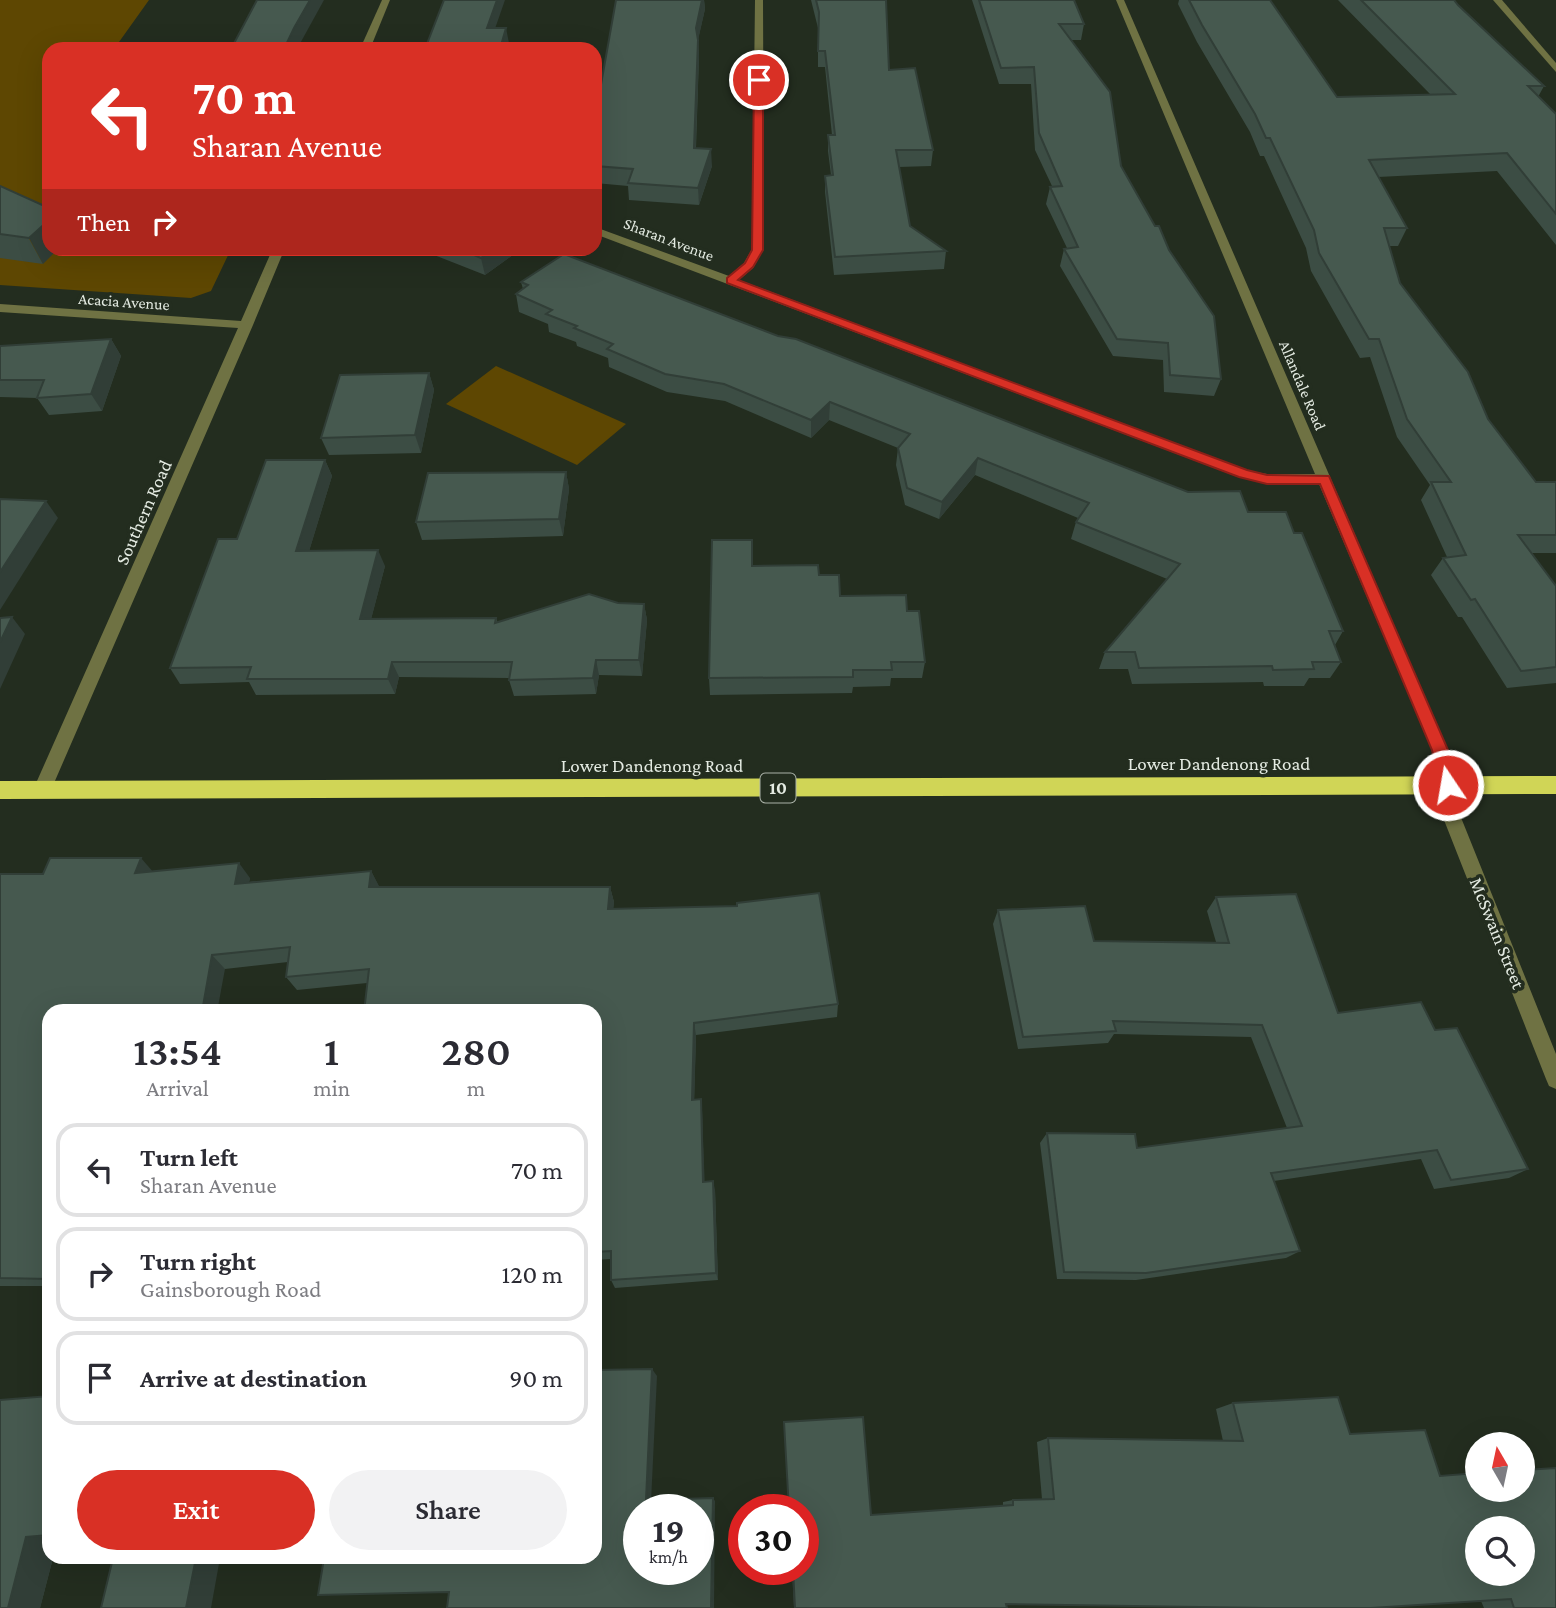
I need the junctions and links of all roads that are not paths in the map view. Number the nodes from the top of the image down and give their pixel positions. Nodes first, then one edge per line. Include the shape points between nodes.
1 (386, 0) edge
2 (759, 0) edge
3 (1120, 0) edge
4 (1497, 0) edge
5 (368, 42) edge
6 (1556, 69) edge
7 (602, 233) edge
8 (276, 256) edge
9 (731, 281) junction
10 (0, 308) edge
11 (247, 325) junction
12 (1324, 479) junction
13 (1448, 785) junction
14 (1556, 785) edge
15 (0, 790) edge
16 (42, 790) junction
17 (1556, 1079) edge

1 - 5 street
2 - 9 street via 758,250
3 - 12 street, Allandale Road
4 - 6 street
7 - 9 street, Sharan Avenue
8 - 11 street, Southern Road
9 - 12 street, Sharan Avenue via 1243,474 1267,480
10 - 11 street, Acacia Avenue
11 - 16 street, Southern Road
12 - 13 street, Allandale Road via 1440,750
13 - 14 highway, Lower Dandenong Road / 10
13 - 16 highway, Lower Dandenong Road / 10
13 - 17 street, McSwain Street via 1453,820
15 - 16 highway, Lower Dandenong Road / 10

